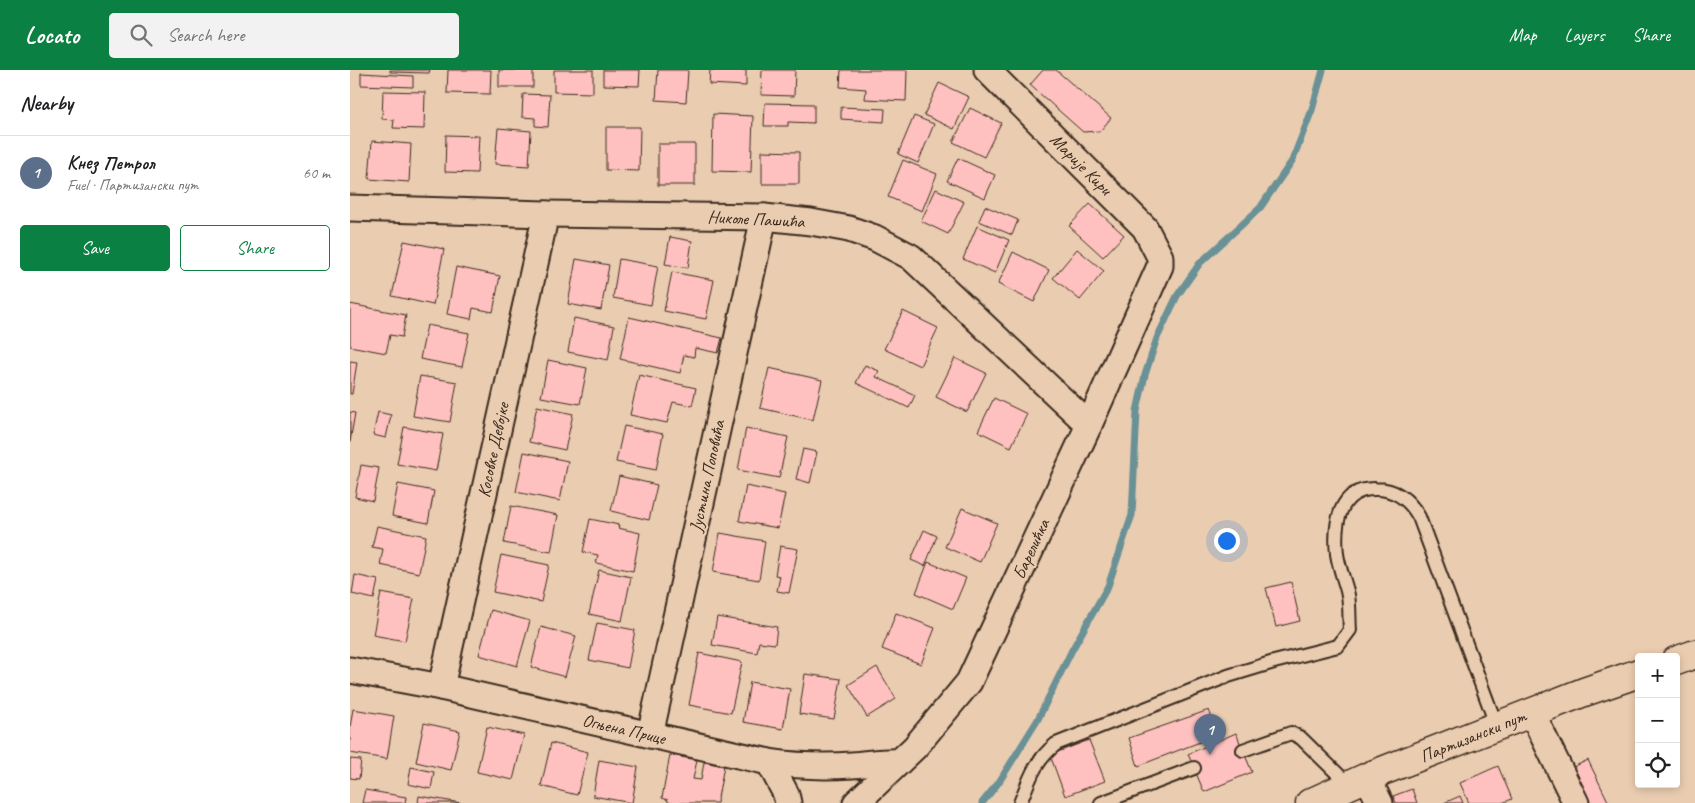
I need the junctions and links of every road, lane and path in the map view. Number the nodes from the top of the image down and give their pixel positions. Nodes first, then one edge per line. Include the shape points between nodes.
1 (987, 70) edge
2 (350, 208) edge
3 (546, 214) junction
4 (764, 217) junction
5 (1160, 266) joint
6 (1089, 425) junction
7 (1695, 654) edge
8 (1680, 660) edge
9 (350, 670) edge
10 (1635, 674) edge
11 (441, 687) junction
12 (1532, 713) junction
13 (1497, 727) junction
14 (650, 735) junction
15 (1243, 750) dead end
16 (769, 762) junction
17 (899, 762) junction
18 (1194, 768) dead end
19 (1358, 781) junction
20 (788, 803) edge
21 (856, 803) edge
22 (1020, 803) edge
23 (1101, 803) edge
24 (1310, 803) edge
25 (1380, 803) edge
26 (1576, 803) edge

1 - 5 street, Марије Кири via 1145,228 1160,257
2 - 3 street, Николе Пашића
3 - 4 street, Николе Пашића
3 - 11 street, Косовке Девојке
4 - 6 street, Николе Пашића via 849,230 876,238 910,257
4 - 14 street, Јустина Поповића
5 - 6 street, Барелићка
6 - 17 street, Барелићка via 969,682
7 - 8 main road
9 - 11 street, Огњена Прице
10 - 12 main road, Партизански пут
11 - 14 street, Огњена Прице
12 - 13 main road, Партизански пут
12 - 26 street
13 - 19 main road, Партизански пут
13 - 22 lane via 1419,517 1399,495 1389,490 1369,489 1349,498 1338,516 1338,555 1348,596 1350,630 1338,646 1228,676 1056,744 1036,764
14 - 16 street, Огњена Прице
15 - 19 lane via 1291,734
16 - 17 street, Огњена Прице via 795,766
16 - 20 street
17 - 21 street, Барелићка
18 - 23 lane
19 - 24 main road, Партизански пут
19 - 25 street

